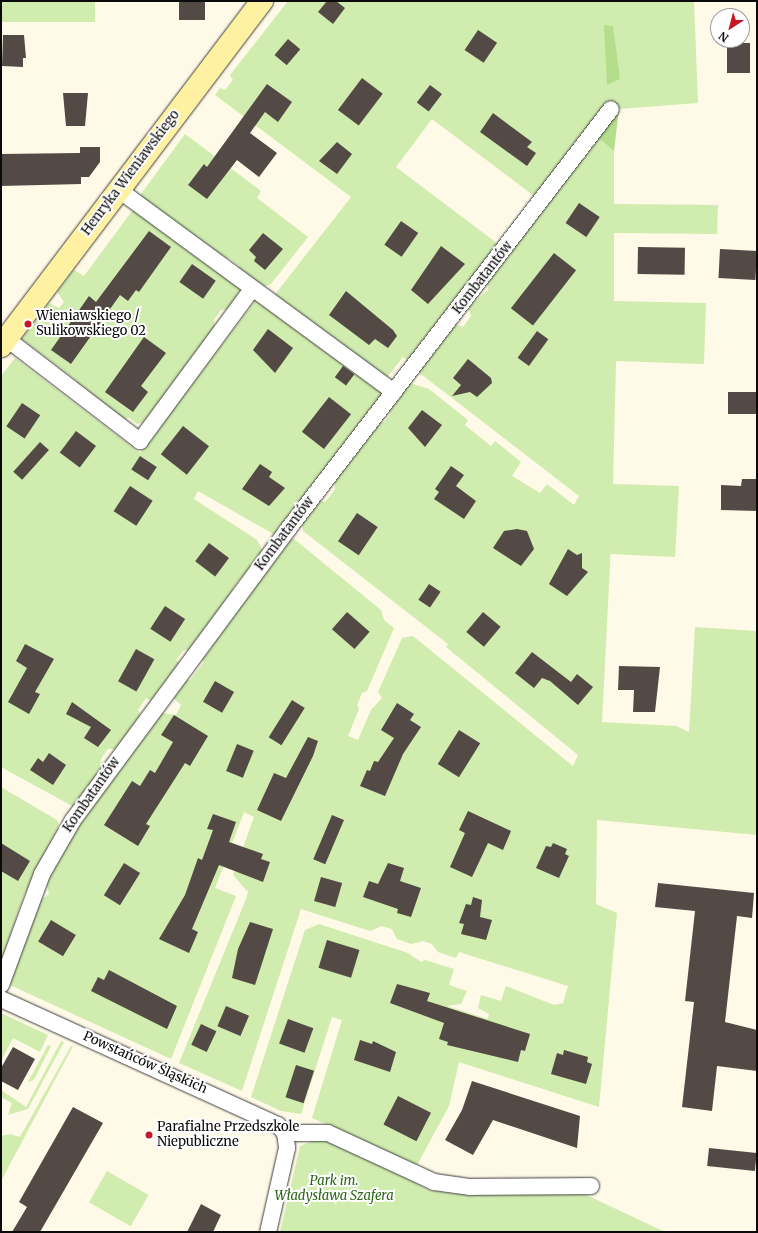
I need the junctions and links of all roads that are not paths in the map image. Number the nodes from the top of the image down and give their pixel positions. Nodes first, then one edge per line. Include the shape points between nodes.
1 (262, 1) edge
2 (611, 109) dead end
3 (119, 190) junction
4 (252, 288) junction
5 (4, 342) edge
6 (394, 392) junction
7 (1, 985) edge
8 (1, 999) edge
9 (285, 1134) junction
10 (591, 1186) dead end
11 (268, 1232) edge

1 - 3 street, Henryka Wieniawskiego
2 - 6 street, Kombatantów
3 - 4 street
3 - 5 street, Henryka Wieniawskiego
4 - 5 street via 140,441
4 - 6 street
6 - 7 street, Kombatantów via 289,528 73,820 42,874
8 - 9 street, Powstańców Śląskich via 262,1117
9 - 10 street via 328,1133 434,1182 471,1187
9 - 11 street via 284,1172

